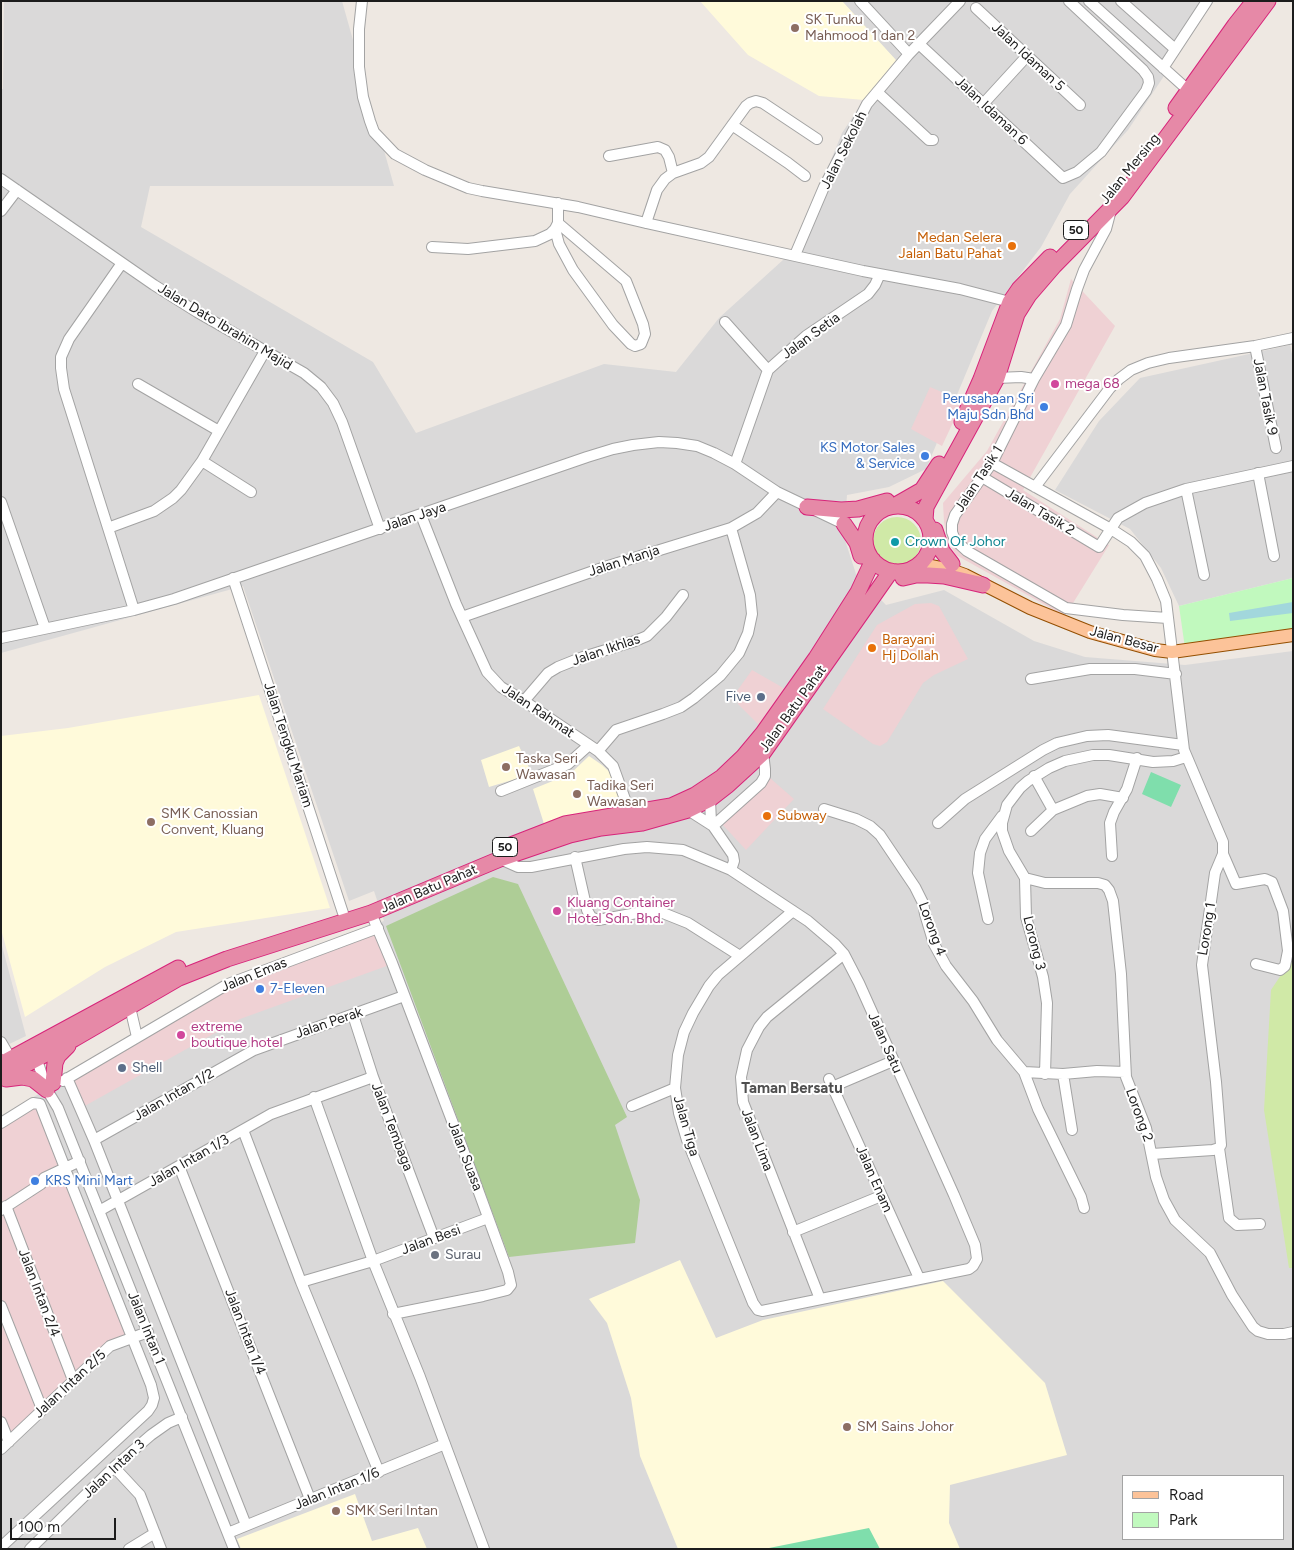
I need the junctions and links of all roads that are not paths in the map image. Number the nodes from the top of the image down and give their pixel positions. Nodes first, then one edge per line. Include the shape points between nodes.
1 (362, 1) edge
2 (860, 1) edge
3 (960, 1) edge
4 (1089, 1) edge
5 (1121, 1) edge
6 (1207, 1) edge
7 (1254, 1) edge
8 (1268, 1) edge
9 (1073, 2) edge
10 (976, 8) dead end
11 (919, 44) junction
12 (1174, 48) junction
13 (909, 54) junction
14 (1027, 56) junction
15 (1163, 68) junction
16 (1205, 69) junction
17 (1188, 90) junction
18 (877, 92) junction
19 (984, 103) junction
20 (1080, 105) dead end
21 (732, 125) junction
22 (818, 139) dead end
23 (933, 140) dead end
24 (609, 156) dead end
25 (673, 173) junction
26 (805, 176) dead end
27 (1, 179) edge
28 (17, 190) junction
29 (558, 203) junction
30 (1112, 208) junction
31 (1, 211) edge
32 (646, 223) junction
33 (556, 226) junction
34 (432, 247) dead end
35 (795, 255) junction
36 (122, 262) junction
37 (880, 274) junction
38 (1010, 302) junction
39 (725, 322) dead end
40 (1293, 338) edge
41 (1255, 346) junction
42 (265, 351) junction
43 (768, 370) junction
44 (997, 378) junction
45 (1034, 379) junction
46 (138, 384) dead end
47 (219, 432) junction
48 (1276, 448) dead end
49 (202, 461) junction
50 (992, 463) junction
51 (735, 464) junction
52 (1293, 466) edge
53 (1258, 473) junction
54 (939, 474) junction
55 (982, 477) junction
56 (1035, 487) junction
57 (1186, 489) junction
58 (251, 492) dead end
59 (777, 492) junction
60 (932, 496) junction
61 (2, 505) edge
62 (889, 507) junction
63 (813, 509) junction
64 (421, 515) junction
65 (925, 520) junction
66 (844, 524) junction
67 (108, 528) junction
68 (731, 528) junction
69 (380, 529) junction
70 (1111, 529) junction
71 (930, 544) junction
72 (865, 545) junction
73 (1274, 556) dead end
74 (873, 560) junction
75 (952, 564) junction
76 (914, 567) junction
77 (891, 571) junction
78 (965, 575) junction
79 (1204, 575) dead end
80 (233, 578) junction
81 (983, 585) junction
82 (858, 592) junction
83 (684, 596) dead end
84 (865, 607) junction
85 (134, 610) junction
86 (462, 617) junction
87 (1168, 618) junction
88 (46, 628) junction
89 (1293, 635) edge
90 (1, 638) edge
91 (1172, 652) junction
92 (1176, 674) junction
93 (1031, 679) dead end
94 (524, 700) junction
95 (589, 745) junction
96 (1183, 745) junction
97 (598, 751) junction
98 (763, 753) junction
99 (1186, 757) junction
100 (1137, 758) junction
101 (1034, 776) junction
102 (501, 792) dead end
103 (1123, 798) junction
104 (710, 799) junction
105 (824, 809) dead end
106 (688, 810) junction
107 (1053, 810) junction
108 (630, 813) junction
109 (1004, 814) junction
110 (938, 823) dead end
111 (712, 825) junction
112 (1031, 831) dead end
113 (1223, 854) junction
114 (1112, 856) dead end
115 (575, 858) junction
116 (500, 859) junction
117 (732, 870) junction
118 (1025, 878) junction
119 (792, 911) junction
120 (343, 913) junction
121 (370, 913) junction
122 (988, 919) dead end
123 (378, 928) junction
124 (844, 954) junction
125 (740, 956) junction
126 (1256, 964) dead end
127 (404, 996) junction
128 (130, 1007) junction
129 (353, 1015) junction
130 (137, 1037) junction
131 (48, 1039) junction
132 (74, 1040) junction
133 (1, 1042) edge
134 (254, 1050) joint
135 (37, 1060) junction
136 (6, 1061) edge
137 (894, 1061) junction
138 (1024, 1072) junction
139 (1125, 1072) junction
140 (1045, 1074) junction
141 (1063, 1074) junction
142 (373, 1077) junction
143 (1, 1079) edge
144 (56, 1084) junction
145 (674, 1088) junction
146 (314, 1097) junction
147 (632, 1106) dead end
148 (1, 1123) edge
149 (243, 1130) junction
150 (1072, 1130) dead end
151 (94, 1140) junction
152 (1219, 1148) junction
153 (1152, 1154) junction
154 (81, 1164) junction
155 (179, 1166) junction
156 (66, 1171) junction
157 (881, 1196) junction
158 (117, 1201) junction
159 (4, 1208) edge
160 (1084, 1208) dead end
161 (99, 1211) junction
162 (488, 1218) junction
163 (1260, 1224) dead end
164 (793, 1232) junction
165 (434, 1238) junction
166 (373, 1261) junction
167 (919, 1278) junction
168 (301, 1282) junction
169 (820, 1299) junction
170 (1, 1306) edge
171 (394, 1314) junction
172 (148, 1332) junction
173 (1293, 1332) edge
174 (132, 1337) junction
175 (73, 1380) junction
176 (42, 1409) junction
177 (182, 1417) junction
178 (1, 1422) edge
179 (445, 1444) junction
180 (5, 1446) edge
181 (114, 1466) junction
182 (378, 1472) junction
183 (310, 1499) junction
184 (246, 1525) junction
185 (155, 1532) junction
186 (228, 1533) junction
187 (1, 1547) edge
188 (30, 1549) edge
189 (129, 1549) edge
190 (161, 1549) edge
191 (234, 1549) edge
192 (484, 1549) edge

1 - 29 street via 360,80 370,121 382,141 409,162 468,188
2 - 13 street
3 - 11 street, Jalan Sekolah
4 - 15 street
5 - 12 street
6 - 12 street
7 - 16 highway, Jalan Mersing / 50
8 - 30 highway
9 - 19 street, Jalan Idaman 6 via 1148,77 1146,91 1101,152 1077,172 1063,178
10 - 14 street, Jalan Idaman 5
11 - 13 street, Jalan Sekolah
11 - 19 street, Jalan Idaman 6
12 - 15 street
13 - 18 street, Jalan Sekolah
14 - 19 street
14 - 20 street, Jalan Idaman 5
15 - 16 street via 1185,80
15 - 17 street
16 - 17 highway, Jalan Mersing / 50
17 - 38 highway, Jalan Mersing / 50 via 1124,179
18 - 23 street via 929,140
18 - 35 street, Jalan Sekolah via 841,151
21 - 22 street via 746,106 756,101
21 - 25 street via 709,157
21 - 26 street
24 - 25 street via 658,147 669,157
25 - 32 street via 657,190
27 - 28 street, Jalan Dato Ibrahim Majid
28 - 31 street
28 - 36 street, Jalan Dato Ibrahim Majid
29 - 32 street
29 - 33 street
30 - 44 highway via 1029,295 1017,314
30 - 45 street, Jalan Tasik 1 via 1106,229 1076,288 1066,325
32 - 35 street
33 - 33 street via 558,244 602,311 631,344 642,344 643,324 626,281
33 - 34 street via 543,238 526,244 468,249
35 - 37 street
36 - 42 street, Jalan Dato Ibrahim Majid via 197,312
36 - 67 street via 69,339 61,357 64,389
37 - 38 street
37 - 43 street, Jalan Setia via 868,294 806,336
38 - 54 highway, Jalan Mersing / 50
39 - 43 street
40 - 41 street
41 - 48 street, Jalan Tasik 9
41 - 56 street via 1169,358 1131,370 1110,388
42 - 47 street
42 - 69 street, Jalan Dato Ibrahim Majid via 304,373 333,403
43 - 51 street, Jalan Setia
44 - 45 street
44 - 54 highway
45 - 50 street, Jalan Tasik 1
46 - 47 street
47 - 49 street
49 - 58 street
49 - 67 street via 173,498 154,511
50 - 55 street, Jalan Tasik 1
50 - 56 street
51 - 59 street, Jalan Jaya
51 - 64 street, Jalan Jaya via 697,446 660,442 633,445 587,457
52 - 53 street
53 - 57 street
53 - 73 street
54 - 60 highway, Jalan Mersing / 50
54 - 62 highway, Jalan Mersing / 50 via 922,490
54 - 63 highway via 899,497 879,504 858,509
55 - 70 street, Jalan Tasik 2 via 1099,548
55 - 87 street, Jalan Tasik 1 via 952,524 955,540 967,551 1066,608
56 - 70 street
57 - 70 street via 1132,509 1118,518
57 - 79 street
59 - 63 street, Jalan Jaya
59 - 68 street, Jalan Manja via 757,513
60 - 65 highway, Jalan Mersing / 50 via 926,507
60 - 75 highway via 932,517 938,542
61 - 88 street
62 - 63 street, Jalan Jaya via 854,514
62 - 65 highway via 912,509
62 - 72 highway, 50 via 874,515 868,524
63 - 66 street, Jalan Jaya
64 - 69 street, Jalan Jaya
64 - 86 street, Jalan Rahmat
65 - 71 highway, 50 via 931,536
66 - 72 street, Jalan Jaya
66 - 82 highway via 857,542 863,563 864,574
67 - 85 street
68 - 86 street, Jalan Manja via 608,566
68 - 97 street via 750,595 752,614 739,653 720,676 694,698 681,707 616,730
69 - 80 street, Jalan Jaya
70 - 87 street via 1145,556 1163,591
71 - 75 main road, Jalan Besar
71 - 76 highway via 922,561
72 - 74 highway
74 - 77 highway
74 - 82 highway, Jalan Batu Pahat / 50
75 - 78 main road, Jalan Besar
76 - 77 highway
76 - 78 main road, Jalan Besar via 932,566
77 - 84 highway, Jalan Batu Pahat / 50
78 - 81 main road, Jalan Besar
80 - 85 street, Jalan Jaya
80 - 120 street, Jalan Tengku Mariam
81 - 84 highway via 944,576 916,575 886,586
81 - 91 main road, Jalan Besar via 1095,634
82 - 108 highway, Jalan Batu Pahat / 50 via 816,658 743,757 722,777 694,795 671,806
83 - 94 street, Jalan Ikhlas via 647,636 558,667 543,678
84 - 98 highway, Jalan Batu Pahat / 50
85 - 88 street, Jalan Jaya
86 - 94 street, Jalan Rahmat via 487,672 501,687
87 - 91 street
88 - 90 street, Jalan Jaya
89 - 91 main road, Jalan Besar
91 - 92 street
92 - 93 street via 1135,669 1090,669
92 - 96 street
94 - 95 street, Jalan Rahmat
95 - 97 street, Jalan Rahmat
95 - 102 street via 568,764
96 - 99 street
96 - 110 street via 1108,735 1057,743 964,799
97 - 108 street, Jalan Rahmat via 613,766
98 - 104 highway, Jalan Batu Pahat / 50
98 - 111 street via 765,776 761,783
99 - 100 street via 1163,762
99 - 113 street via 1221,836
100 - 101 street via 1109,754 1086,756 1065,761
100 - 103 street
101 - 107 street
101 - 109 street via 1020,788
103 - 107 street via 1100,794 1087,796
103 - 114 street via 1110,823
104 - 106 highway, Jalan Batu Pahat / 50
104 - 111 street
105 - 138 street, Lorong 4 via 856,818 880,835 920,895 934,944 946,966 994,1036
106 - 111 street
106 - 116 highway, Jalan Batu Pahat / 50 via 642,823 570,835
107 - 112 street
108 - 120 highway, Jalan Batu Pahat / 50 via 565,824
109 - 118 street, Lorong 3 via 1005,844
109 - 122 street via 985,838 980,853 978,873
111 - 117 street via 734,855
113 - 126 street via 1236,884 1272,882 1282,911 1288,951 1286,966 1280,970
113 - 152 street, Lorong 1 via 1215,873 1202,965 1216,1082 1221,1136
115 - 116 street, Jalan Satu via 524,867
115 - 117 street, Jalan Satu via 624,849 666,847 683,850
115 - 125 street via 591,917 598,920 637,913 663,913 688,923
116 - 121 highway, Jalan Batu Pahat / 50
117 - 119 street, Jalan Satu
118 - 139 street, Lorong 2 via 1045,884 1098,883 1109,890 1121,974
118 - 140 street, Lorong 3 via 1026,916 1048,1003
119 - 124 street, Jalan Satu
119 - 125 street, Jalan Tiga
120 - 131 highway, Jalan Batu Pahat / 50 via 223,950 174,969
121 - 123 street, Jalan Suasa
121 - 128 highway, Jalan Batu Pahat / 50 via 227,959 179,978
123 - 127 street, Jalan Suasa
123 - 130 street, Jalan Emas via 228,984
124 - 137 street, Jalan Satu
124 - 164 street, Jalan Lima via 767,1016 747,1050 742,1071 743,1102
125 - 145 street, Jalan Tiga via 718,975 693,1013 680,1046
127 - 129 street, Jalan Perak
127 - 162 street, Jalan Suasa
128 - 130 street
128 - 132 highway, Jalan Batu Pahat / 50
129 - 134 street, Jalan Perak
129 - 142 street, Jalan Tembaga
130 - 144 street, Jalan Emas
131 - 135 highway
131 - 136 highway, Jalan Batu Pahat / 50
132 - 135 highway, Jalan Batu Pahat / 50
132 - 144 highway via 55,1063
133 - 136 street
134 - 151 street, Jalan Intan 1/2
135 - 136 highway
135 - 143 highway, Jalan Batu Pahat / 50
135 - 144 street, Jalan Intan 1
137 - 157 street, Jalan Enam via 830,1083
137 - 167 street, Jalan Satu via 978,1255 972,1268
138 - 140 street
138 - 160 street, Lorong 4
139 - 141 street
139 - 153 street, Lorong 2
140 - 141 street
141 - 150 street
142 - 146 street, Jalan Intan 1/3
142 - 165 street, Jalan Tembaga
143 - 144 highway via 22,1077
144 - 151 street, Jalan Intan 1
144 - 154 street, Jalan Intan 1 via 58,1108
145 - 147 street
145 - 169 street, Jalan Tiga via 687,1140 755,1307 767,1311
146 - 149 street, Jalan Intan 1/3
146 - 166 street
148 - 156 street, Jalan Intan 1 via 33,1103 40,1104
149 - 155 street, Jalan Intan 1/3
149 - 168 street
151 - 158 street, Jalan Intan 1
152 - 153 street
152 - 163 street, Lorong 1 via 1229,1218 1237,1225
153 - 173 street, Lorong 2 via 1160,1190 1169,1209 1210,1254 1253,1327 1268,1334
154 - 156 street
154 - 161 street, Jalan Intan 1
155 - 158 street, Jalan Intan 1/3
155 - 183 street, Jalan Intan 1/4
156 - 159 street
156 - 174 street, Jalan Intan 1
157 - 164 street
157 - 167 street, Jalan Enam
158 - 161 street, Jalan Intan 1/3
158 - 184 street, Jalan Intan 1
159 - 175 street, Jalan Intan 2/4
161 - 172 street, Jalan Intan 1
162 - 165 street, Jalan Besi
162 - 171 street, Jalan Suasa via 508,1272 509,1289
164 - 169 street, Jalan Lima
165 - 166 street, Jalan Besi
166 - 168 street, Jalan Besi
166 - 171 street
167 - 169 street, Jalan Satu
168 - 182 street
170 - 176 street
171 - 179 street
172 - 174 street, Jalan Intan 2/5
172 - 177 street, Jalan Intan 1
174 - 175 street, Jalan Intan 2/5 via 110,1346
174 - 187 street, Jalan Intan 1 via 154,1398 152,1405
175 - 176 street, Jalan Intan 2/5
176 - 180 street, Jalan Intan 2/5
177 - 181 street, Jalan Intan 3 via 151,1435
177 - 186 street, Jalan Intan 1
178 - 180 street
179 - 182 street, Jalan Intan 1/6
179 - 192 street
181 - 185 street via 140,1494
181 - 188 street, Jalan Intan 3
182 - 183 street, Jalan Intan 1/6
183 - 184 street, Jalan Intan 1/6
184 - 186 street, Jalan Intan 1/6
185 - 189 street
185 - 190 street
186 - 191 street, Jalan Intan 1

